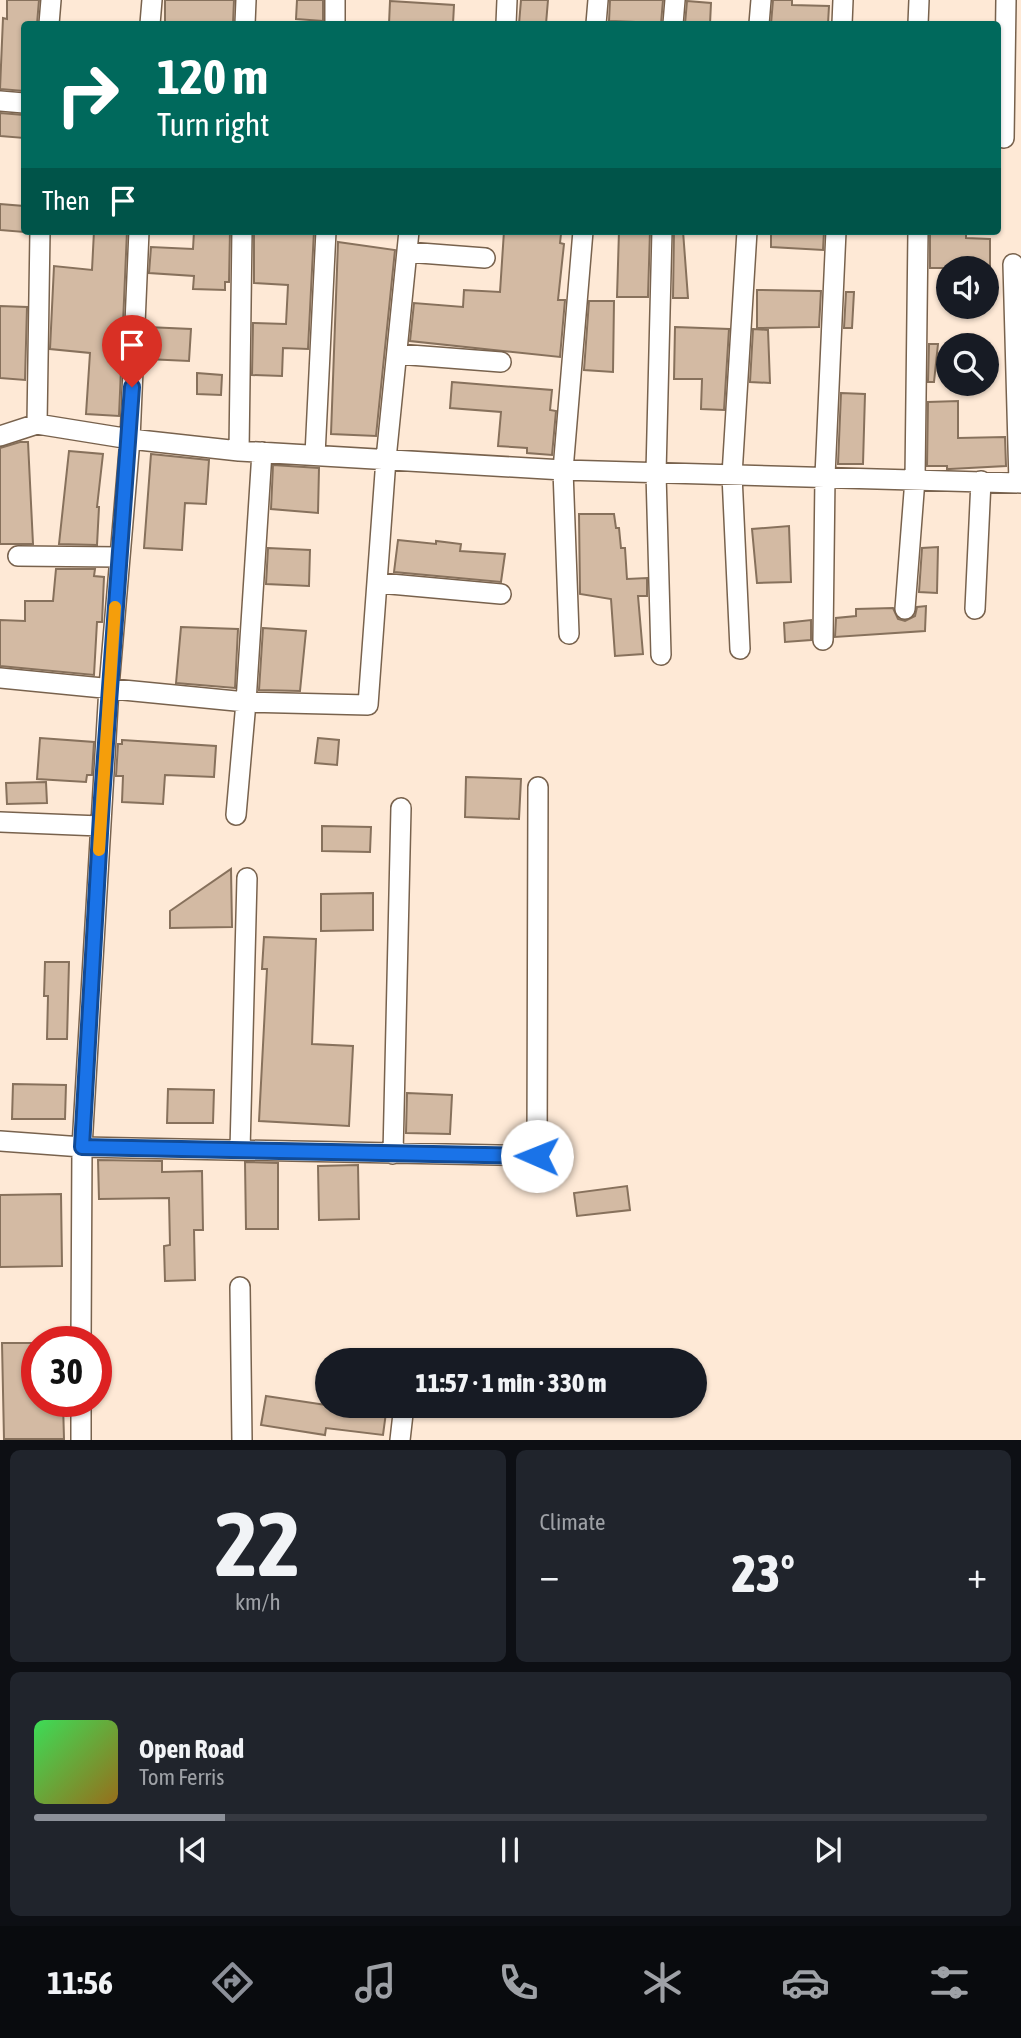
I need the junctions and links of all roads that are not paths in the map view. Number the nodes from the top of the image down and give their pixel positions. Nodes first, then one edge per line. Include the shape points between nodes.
1 (51, 0) edge
2 (152, 0) edge
3 (246, 0) edge
4 (335, 0) edge
5 (507, 0) edge
6 (598, 0) edge
7 (675, 0) edge
8 (761, 0) edge
9 (843, 0) edge
10 (919, 0) edge
11 (1006, 0) edge
12 (49, 21) edge
13 (150, 21) edge
14 (245, 21) edge
15 (335, 21) edge
16 (506, 21) edge
17 (596, 21) edge
18 (673, 21) edge
19 (759, 21) edge
20 (842, 21) edge
21 (918, 21) edge
22 (0, 101) edge
23 (21, 103) edge
24 (1008, 137) edge
25 (40, 235) edge
26 (139, 235) edge
27 (242, 235) edge
28 (326, 235) edge
29 (409, 235) edge
30 (583, 235) edge
31 (662, 235) edge
32 (747, 235) edge
33 (836, 235) edge
34 (918, 235) edge
35 (407, 253) junction
36 (485, 258) dead end
37 (1013, 264) dead end
38 (397, 354) junction
39 (501, 362) dead end
40 (37, 424) junction
41 (0, 436) edge
42 (130, 439) junction
43 (239, 450) junction
44 (262, 452) junction
45 (315, 455) junction
46 (386, 459) junction
47 (563, 470) junction
48 (656, 472) junction
49 (732, 475) junction
50 (825, 476) junction
51 (915, 479) junction
52 (981, 481) junction
53 (1020, 483) edge
54 (18, 556) dead end
55 (119, 557) junction
56 (379, 583) junction
57 (501, 594) dead end
58 (905, 609) dead end
59 (975, 609) dead end
60 (569, 634) dead end
61 (823, 640) dead end
62 (740, 649) dead end
63 (661, 655) dead end
64 (0, 678) edge
65 (109, 687) junction
66 (246, 702) junction
67 (538, 787) dead end
68 (401, 808) dead end
69 (236, 815) dead end
70 (0, 822) edge
71 (100, 826) junction
72 (247, 878) dead end
73 (0, 1140) edge
74 (82, 1147) junction
75 (240, 1150) junction
76 (393, 1154) junction
77 (240, 1287) dead end
78 (81, 1326) edge
79 (81, 1417) edge
80 (403, 1418) edge
81 (81, 1440) edge
82 (242, 1440) edge
83 (400, 1440) edge

1 - 12 street
2 - 13 street
3 - 14 street
4 - 15 street
5 - 16 street
6 - 17 street
7 - 18 street
8 - 19 street
9 - 20 street
10 - 21 street
11 - 24 street
22 - 23 street
25 - 40 street
26 - 42 street
27 - 43 street
28 - 45 street
29 - 35 street
30 - 47 street
31 - 48 street
32 - 49 street
33 - 50 street
34 - 51 street
35 - 36 street
35 - 38 street
37 - 53 street
38 - 39 street
38 - 46 street
40 - 41 street
40 - 42 street
42 - 43 street
42 - 55 street
43 - 44 street
44 - 45 street
44 - 66 street
45 - 46 street
46 - 47 street
46 - 56 street
47 - 48 street
47 - 60 street
48 - 49 street
48 - 63 street
49 - 50 street
49 - 62 street
50 - 51 street
50 - 61 street
51 - 52 street
51 - 58 street
52 - 53 street
52 - 59 street
54 - 55 street
55 - 65 street
56 - 57 street
56 - 66 street via 368,705
64 - 65 street
65 - 66 street
65 - 71 street
66 - 69 street
67 - 76 street via 541,1156
68 - 76 street
70 - 71 street
71 - 74 street
72 - 75 street
73 - 74 street
74 - 75 street
74 - 78 street
75 - 76 street
77 - 82 street
79 - 81 street
80 - 83 street

